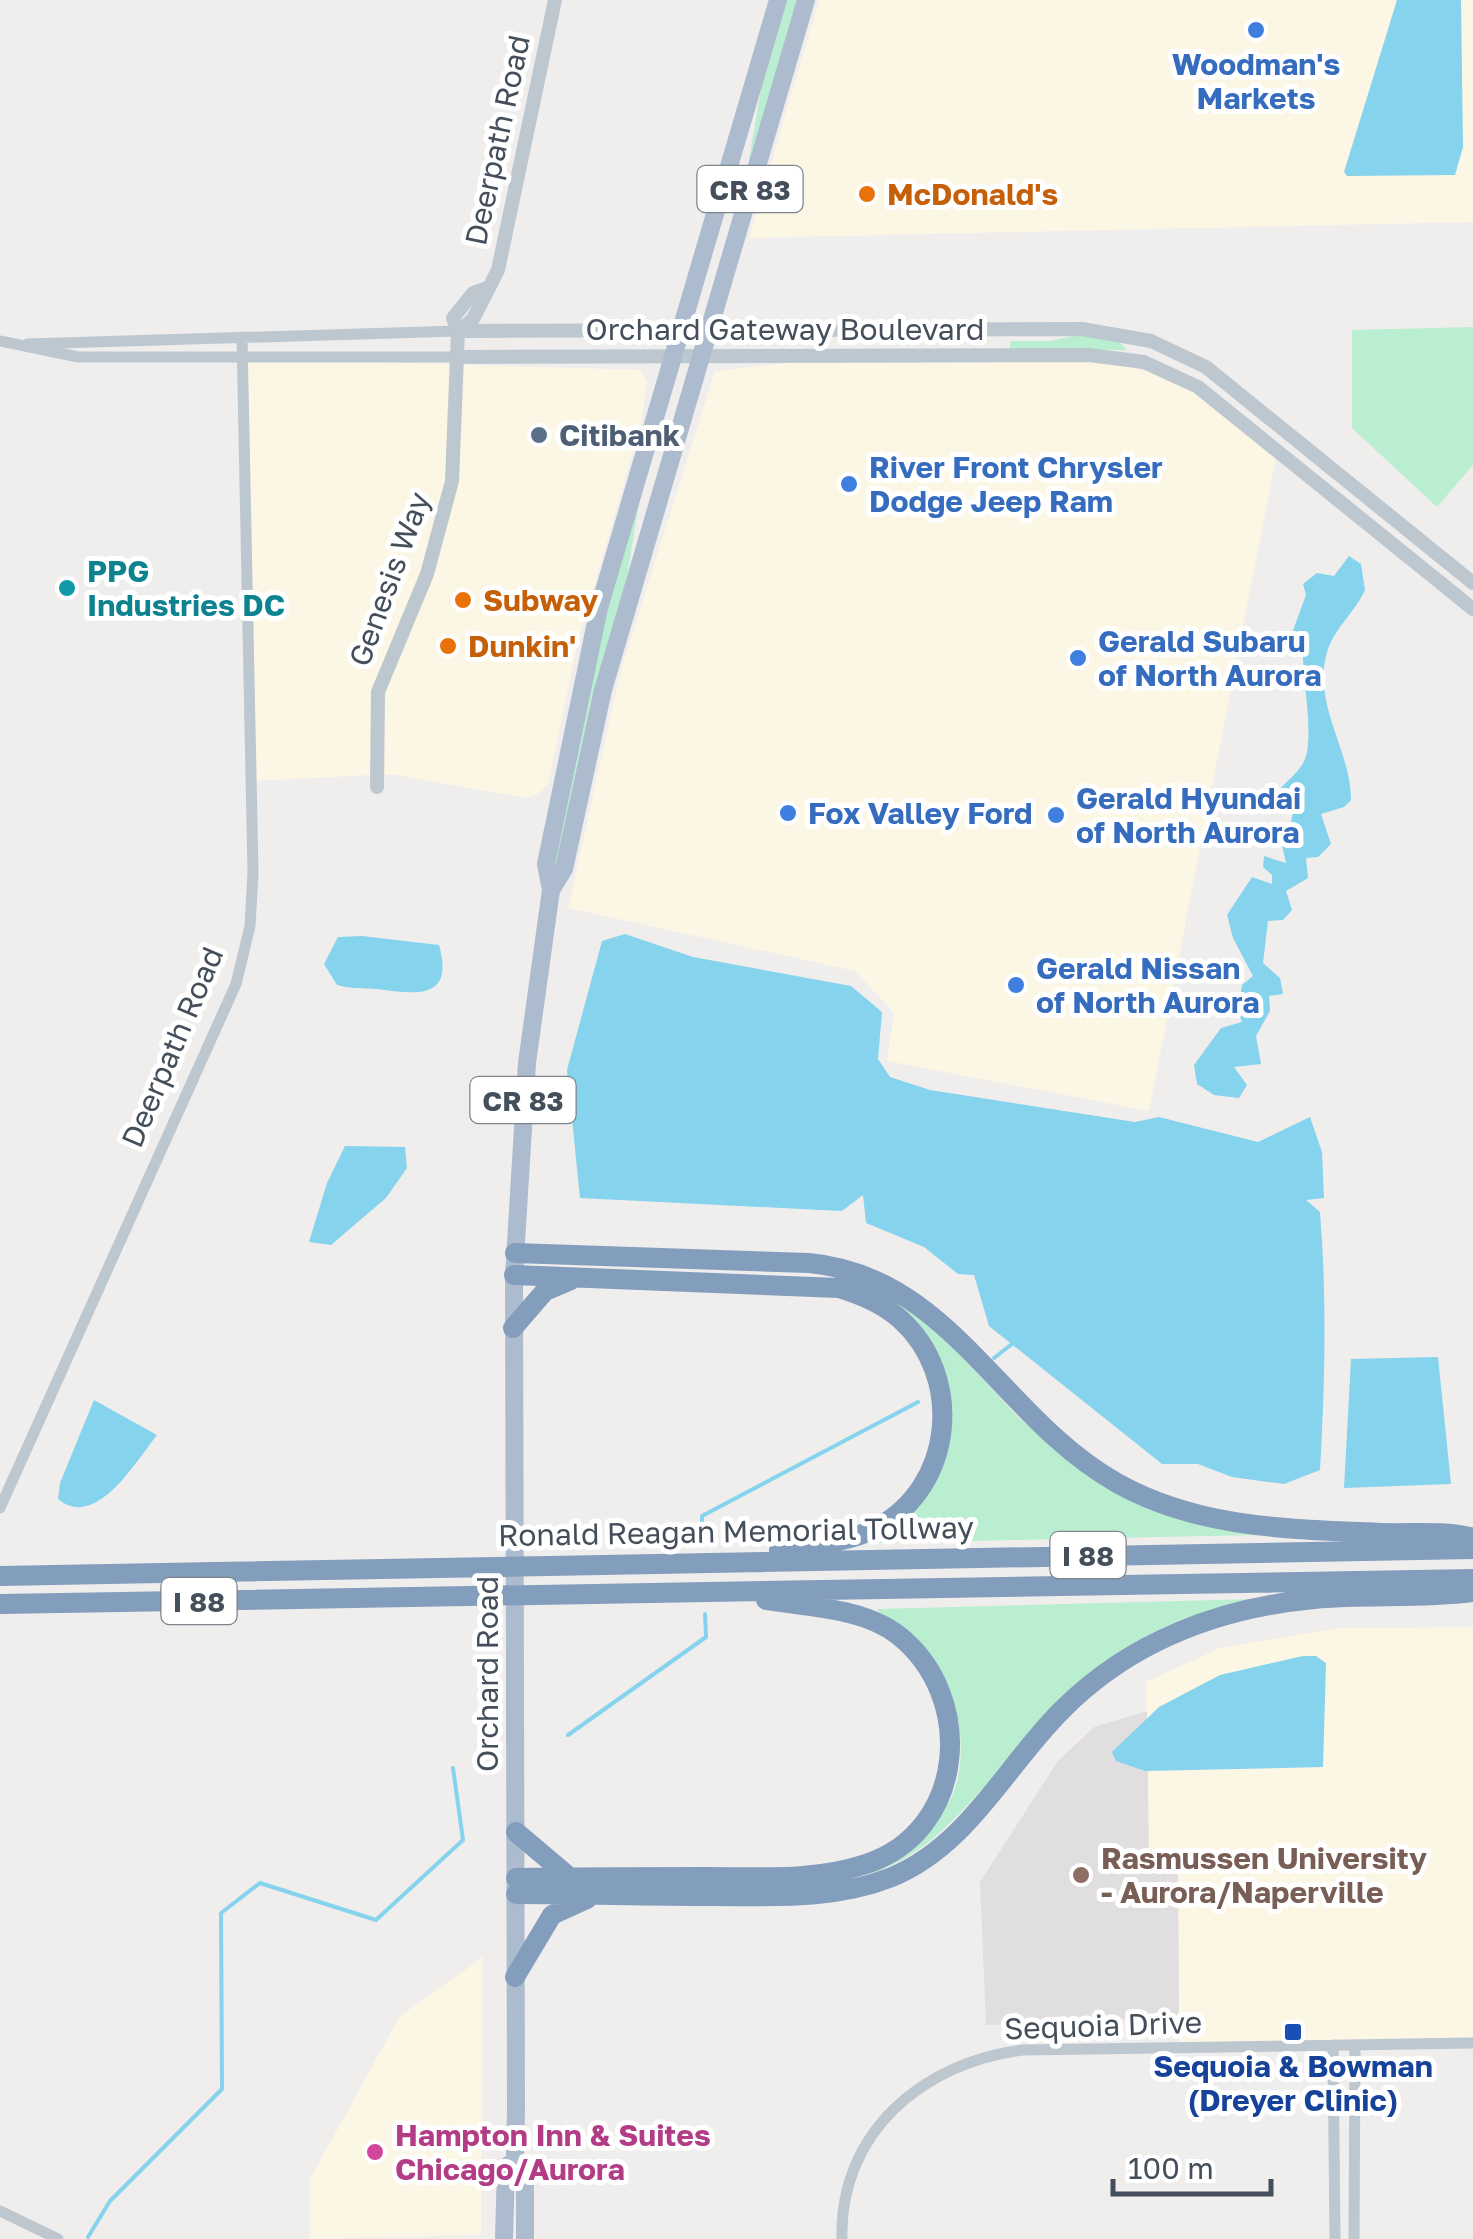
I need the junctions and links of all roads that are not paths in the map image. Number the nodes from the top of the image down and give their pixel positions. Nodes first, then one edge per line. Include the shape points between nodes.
1 (555, 0) edge
2 (778, 0) edge
3 (806, 0) edge
4 (681, 330) junction
5 (708, 330) junction
6 (458, 331) junction
7 (242, 337) junction
8 (6, 342) edge
9 (242, 355) junction
10 (456, 356) junction
11 (673, 356) junction
12 (700, 357) junction
13 (1473, 583) edge
14 (1473, 609) edge
15 (377, 786) dead end
16 (551, 890) junction
17 (514, 1264) junction
18 (579, 1278) junction
19 (513, 1328) junction
20 (0, 1508) edge
21 (1473, 1538) edge
22 (1473, 1549) edge
23 (703, 1561) junction
24 (0, 1576) edge
25 (1473, 1579) edge
26 (720, 1592) junction
27 (1473, 1592) edge
28 (0, 1604) edge
29 (516, 1832) junction
30 (570, 1877) junction
31 (516, 1886) junction
32 (593, 1897) junction
33 (515, 1977) junction
34 (1473, 2043) edge
35 (1333, 2045) junction
36 (1354, 2045) junction
37 (515, 2160) junction
38 (0, 2210) edge
39 (58, 2239) edge
40 (504, 2239) edge
41 (526, 2239) edge
42 (842, 2239) edge
43 (1335, 2239) edge
44 (1354, 2239) edge

1 - 6 street, Deerpath Road via 498,270 473,319
2 - 4 main road, Orchard Road / CR 83
3 - 5 main road, Orchard Road / CR 83
4 - 5 street, Orchard Gateway Boulevard
4 - 6 street, Orchard Gateway Boulevard
4 - 11 main road, Orchard Road / CR 83
5 - 12 main road, Orchard Road / CR 83
5 - 13 street, Orchard Gateway Boulevard via 1082,329 1151,341 1231,384
6 - 7 street, Orchard Gateway Boulevard
6 - 10 street, Genesis Way
7 - 8 street, Orchard Gateway Boulevard
7 - 9 street, Deerpath Road
8 - 9 street, Orchard Gateway Boulevard via 78,357
9 - 10 street, Orchard Gateway Boulevard
9 - 20 street, Deerpath Road via 250,926 236,984
10 - 11 street, Orchard Gateway Boulevard
10 - 15 street, Genesis Way via 452,481 427,574 381,681
11 - 12 street, Orchard Gateway Boulevard
11 - 16 main road, Orchard Road / CR 83 via 591,644 546,864
12 - 14 street, Orchard Gateway Boulevard via 1088,355 1159,367 1220,402
12 - 16 main road, Orchard Road / CR 83 via 604,690 564,869
16 - 17 main road, Orchard Road / CR 83 via 527,1063
17 - 18 highway
17 - 19 main road, Orchard Road / CR 83
17 - 21 highway via 731,1259 852,1269 911,1296 1060,1446 1148,1498 1272,1528
18 - 19 highway via 545,1291
18 - 23 highway via 839,1288 902,1320 934,1367 944,1418 938,1451 922,1486 896,1514 854,1536
19 - 29 main road, Orchard Road / CR 83
22 - 23 highway, Ronald Reagan Memorial Tollway / I 88
23 - 24 highway, Ronald Reagan Memorial Tollway / I 88
25 - 26 highway, Ronald Reagan Memorial Tollway / I 88
26 - 28 highway, Ronald Reagan Memorial Tollway / I 88
26 - 30 highway via 869,1619 911,1647 942,1691 952,1728 950,1770 938,1800 889,1854 822,1875
27 - 32 highway via 1280,1604 1165,1636 1061,1710 954,1838 914,1867 873,1884 808,1897
29 - 30 highway
29 - 31 main road, Orchard Road / CR 83
30 - 31 highway
31 - 32 highway
31 - 33 main road, Orchard Road / CR 83
32 - 33 highway via 552,1915
33 - 37 main road, Orchard Road / CR 83
34 - 36 street, Sequoia Drive
35 - 36 street, Sequoia Drive
35 - 42 street, Sequoia Drive via 980,2055 932,2076 884,2120 850,2187
35 - 43 street
36 - 44 street
37 - 40 main road, Orchard Road / CR 83 via 506,2168
37 - 41 main road, Orchard Road / CR 83 via 526,2168
38 - 39 street

